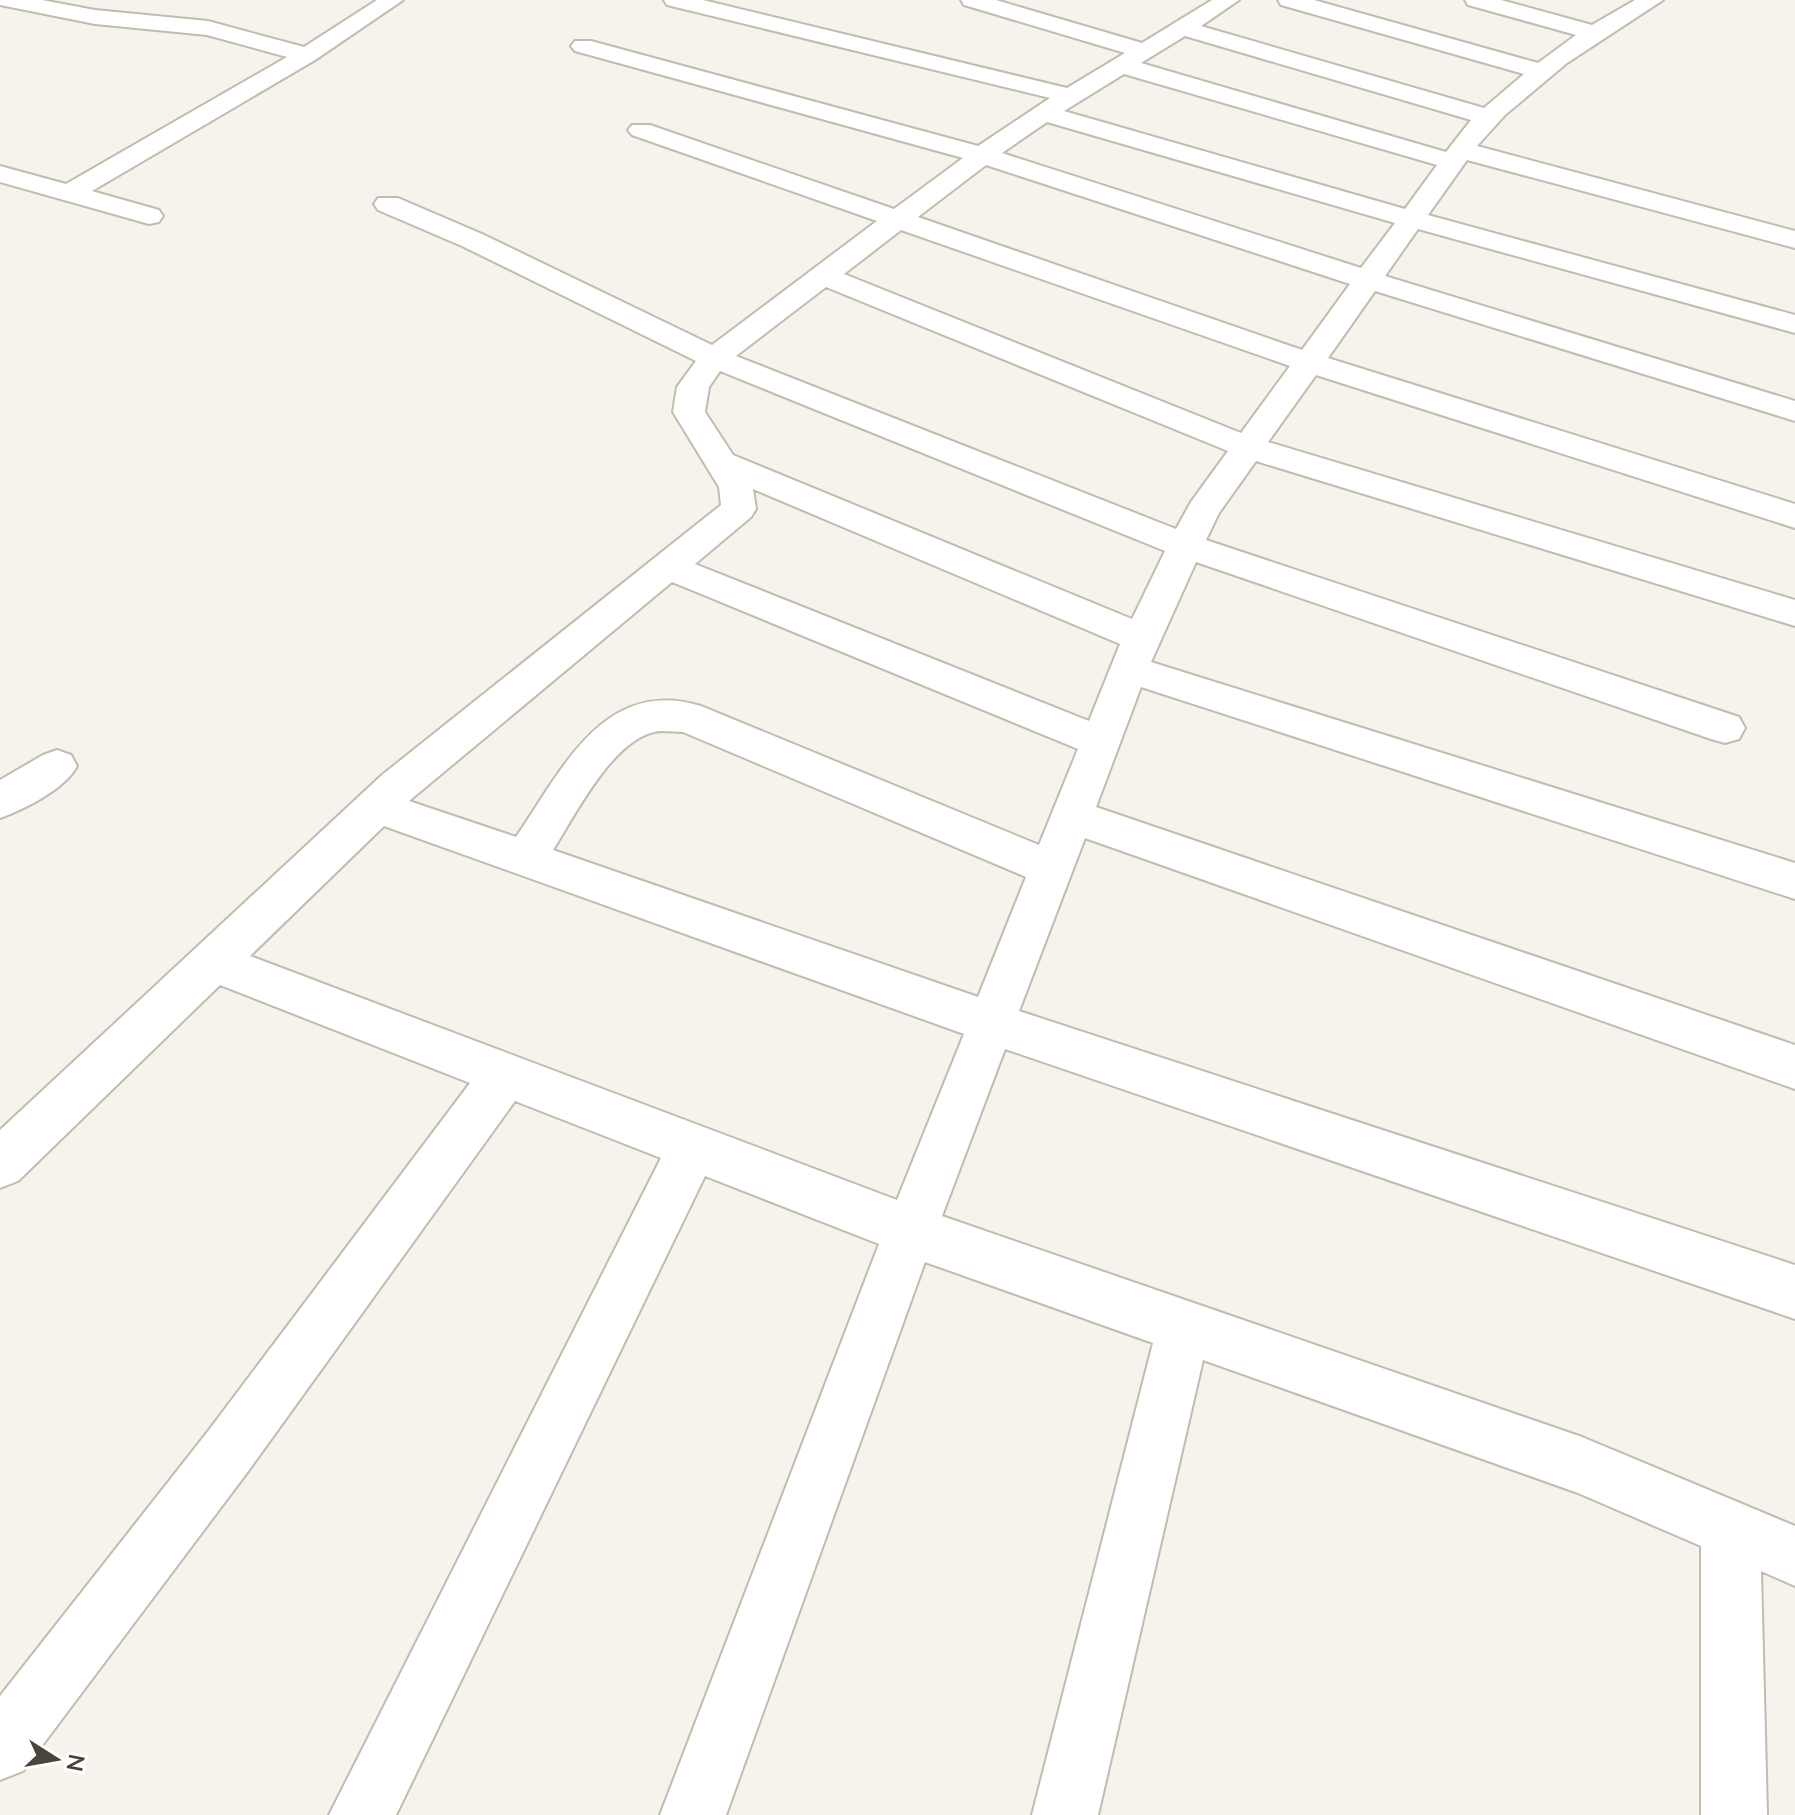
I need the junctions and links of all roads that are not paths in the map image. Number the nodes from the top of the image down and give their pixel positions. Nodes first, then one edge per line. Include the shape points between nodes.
1 (7, 0) edge
2 (392, 0) edge
3 (675, 0) edge
4 (972, 0) edge
5 (1289, 0) edge
6 (1476, 0) edge
7 (1638, 2) edge
8 (735, 6) edge
9 (1201, 9) edge
10 (1595, 33) junction
11 (583, 46) dead end
12 (307, 55) junction
13 (1133, 58) junction
14 (1540, 71) junction
15 (1057, 104) junction
16 (1489, 117) junction
17 (641, 130) dead end
18 (982, 155) junction
19 (1457, 156) junction
20 (0, 174) edge
21 (70, 193) junction
22 (388, 204) dead end
23 (149, 216) dead end
24 (898, 217) junction
25 (1411, 219) junction
26 (1795, 240) edge
27 (821, 275) junction
28 (1368, 280) junction
29 (1795, 324) edge
30 (714, 358) junction
31 (1308, 362) junction
32 (1795, 411) edge
33 (1247, 447) junction
34 (721, 463) junction
35 (1795, 516) edge
36 (1186, 546) junction
37 (669, 567) junction
38 (1795, 613) edge
39 (1135, 654) junction
40 (1725, 728) dead end
41 (1101, 742) junction
42 (57, 766) dead end
43 (0, 801) edge
44 (376, 806) junction
45 (1072, 816) junction
46 (525, 858) junction
47 (1052, 869) junction
48 (1795, 881) edge
49 (213, 962) junction
50 (992, 1023) junction
51 (1795, 1067) edge
52 (506, 1074) junction
53 (693, 1147) junction
54 (0, 1164) edge
55 (911, 1231) junction
56 (1795, 1292) edge
57 (1184, 1326) junction
58 (1730, 1529) junction
59 (1795, 1556) edge
60 (0, 1748) edge
61 (362, 1815) edge
62 (693, 1815) edge
63 (1065, 1815) edge
64 (1734, 1815) edge

1 - 12 street via 95,17 208,28
2 - 12 street
3 - 8 street
4 - 13 street
5 - 14 street
6 - 10 street
7 - 10 street
8 - 15 street
9 - 13 street
9 - 16 street
10 - 14 street
11 - 18 street
12 - 21 street
13 - 15 street
13 - 19 street
14 - 16 street
15 - 18 street
15 - 25 street
16 - 19 street
17 - 24 street
18 - 24 street
18 - 28 street
19 - 25 street
19 - 26 street
20 - 21 street
21 - 23 street
22 - 30 street
24 - 27 street
24 - 31 street
25 - 28 street
25 - 29 street
27 - 30 street
27 - 33 street
28 - 31 street
28 - 32 street
30 - 34 street via 693,387 689,412
30 - 36 street
31 - 33 street
31 - 35 street
33 - 36 street via 1203,510
33 - 38 street
34 - 37 street via 736,487 739,509
34 - 39 street
36 - 39 street
36 - 40 street
37 - 41 street
37 - 44 street
39 - 41 street
39 - 48 street
41 - 45 street
42 - 43 street
44 - 46 street
44 - 49 street
45 - 47 street
45 - 51 street
46 - 47 street via 620,728 656,714 687,717
46 - 50 street
47 - 50 street
49 - 52 street
49 - 54 street
50 - 55 street
50 - 56 street
52 - 53 street
52 - 60 street via 229,1450
53 - 55 street
53 - 61 street
55 - 57 street
55 - 62 street
57 - 58 street via 1582,1466
57 - 63 street
58 - 59 street
58 - 64 street

